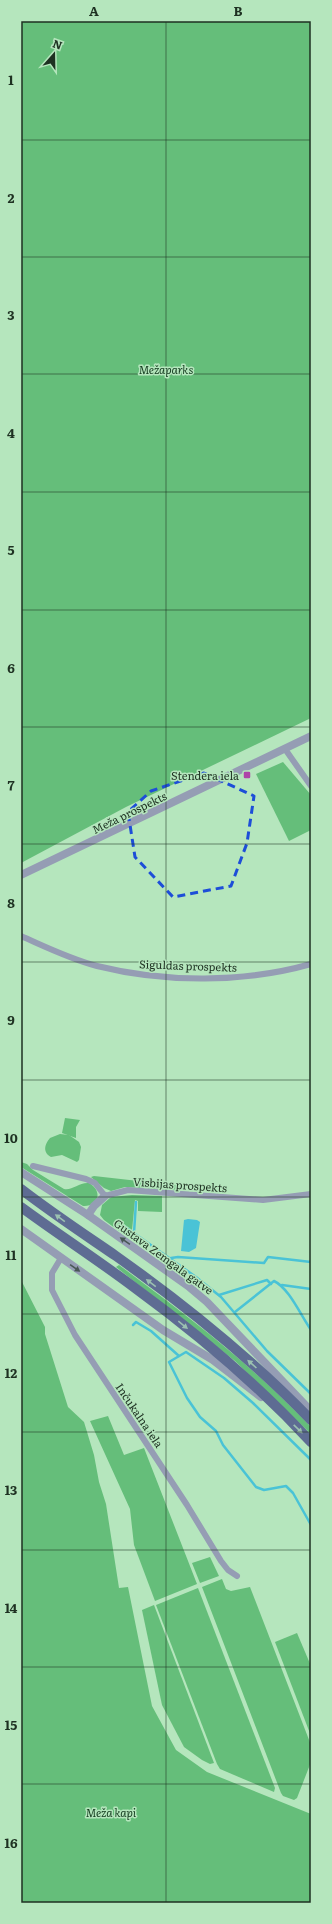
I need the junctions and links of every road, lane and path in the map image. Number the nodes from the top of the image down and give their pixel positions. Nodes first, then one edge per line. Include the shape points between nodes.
1 (311, 736) edge
2 (285, 749) junction
3 (311, 786) edge
4 (21, 876) edge
5 (21, 936) edge
6 (311, 964) edge
7 (32, 1166) dead end
8 (21, 1172) edge
9 (21, 1189) edge
10 (311, 1194) edge
11 (105, 1196) junction
12 (21, 1207) edge
13 (88, 1215) junction
14 (21, 1229) edge
15 (61, 1258) junction
16 (311, 1411) edge
17 (285, 1416) junction
18 (311, 1420) edge
19 (311, 1442) edge
20 (238, 1576) dead end

1 - 2 street, Meža prospekts
2 - 3 street
2 - 4 street, Meža prospekts
5 - 6 street, Siguldas prospekts via 80,960 140,974 247,977 282,972
7 - 11 street via 86,1179 95,1183
8 - 13 street, Gustava Zemgala gatve
18 -> 9 main road via 234,1347 185,1307
10 - 11 street, Visbijas prospekts via 263,1200 128,1190
11 - 13 street
12 -> 17 main road via 201,1339 240,1372
16 -> 13 street, Gustava Zemgala gatve via 207,1302
14 - 15 street
15 -> 17 street via 163,1330 213,1360
15 - 20 street, Inčukalna iela via 52,1274 52,1290 75,1335 221,1561 228,1570
17 -> 19 main road

